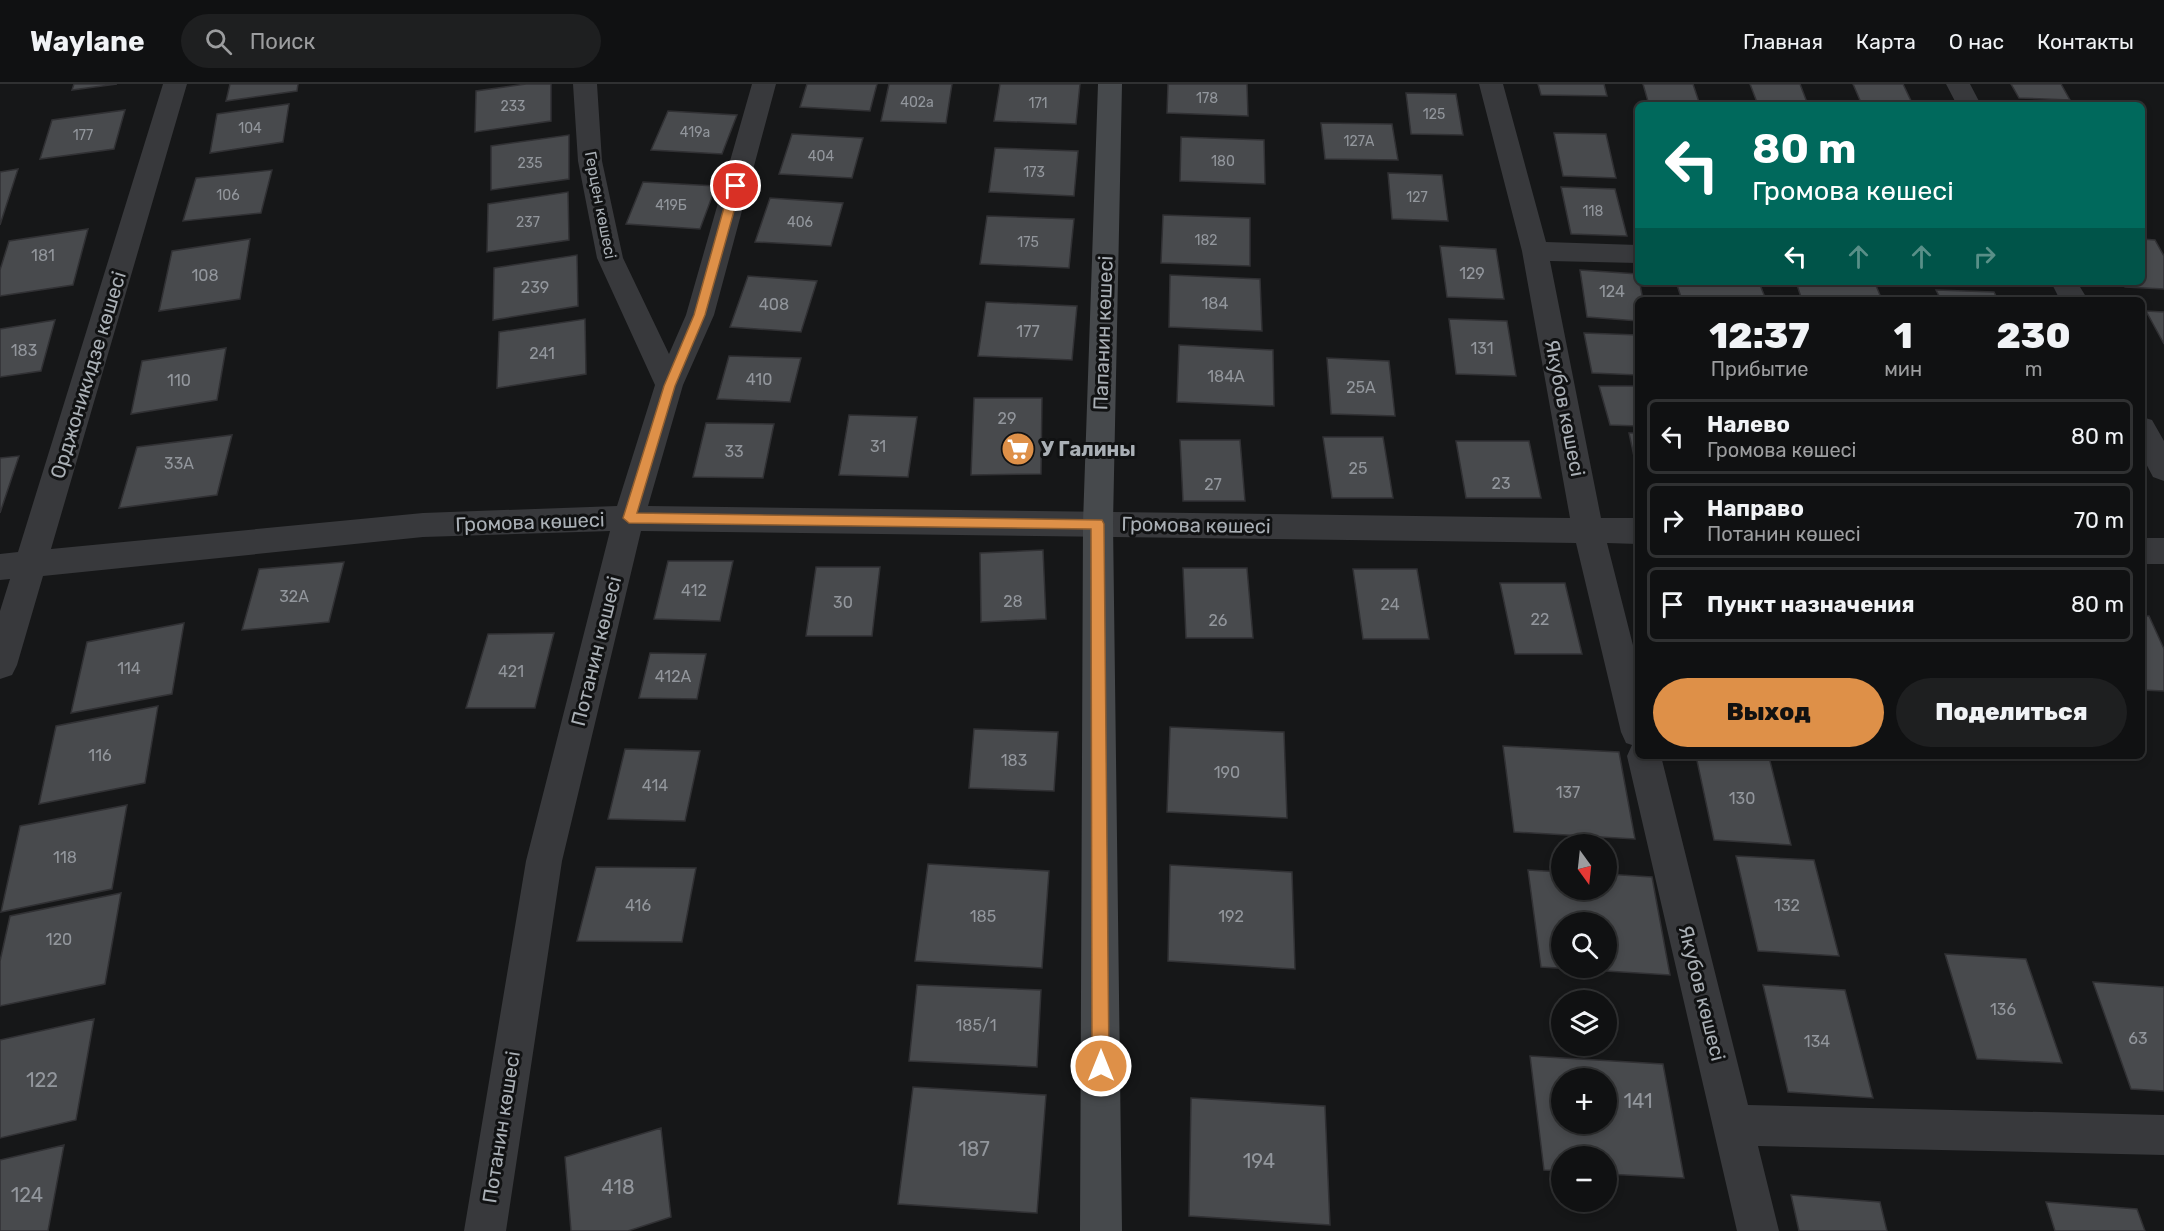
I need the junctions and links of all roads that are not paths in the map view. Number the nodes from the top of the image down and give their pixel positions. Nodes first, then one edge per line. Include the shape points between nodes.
1 (175, 84) edge
2 (585, 84) edge
3 (764, 84) edge
4 (1110, 84) edge
5 (1491, 84) edge
6 (1958, 84) edge
7 (1968, 102) edge
8 (1535, 251) junction
9 (1635, 254) edge
10 (669, 386) junction
11 (2145, 434) edge
12 (2164, 469) edge
13 (629, 518) junction
14 (1098, 524) junction
15 (1588, 529) junction
16 (1635, 531) edge
17 (2145, 551) edge
18 (2164, 551) edge
19 (32, 563) junction
20 (0, 567) edge
21 (0, 665) edge
22 (1635, 720) edge
23 (1645, 759) edge
24 (1734, 1125) junction
25 (2164, 1135) edge
26 (485, 1231) edge
27 (1101, 1231) edge
28 (1758, 1231) edge

1 - 19 street, Орджоникидзе көшесі
2 - 10 street, Герцен көшесі via 590,160 610,258
3 - 10 street, Потанин көшесі via 700,315
4 - 14 main road, Папанин көшесі
5 - 8 street, Якубов көшесі
6 - 7 street
8 - 9 street
8 - 15 street, Якубов көшесі
10 - 13 street, Потанин көшесі
11 - 12 street
13 - 14 street, Громова көшесі
13 - 19 street, Громова көшесі via 423,525
13 - 26 street, Потанин көшесі via 544,861
14 - 15 street, Громова көшесі
14 - 27 main road, Папанин көшесі
15 - 16 street, Громова көшесі
15 - 22 street, Якубов көшесі
17 - 18 street
19 - 20 street, Громова көшесі
19 - 21 street, Орджоникидзе көшесі
23 - 24 street, Якубов көшесі
24 - 25 street
24 - 28 street, Якубов көшесі

